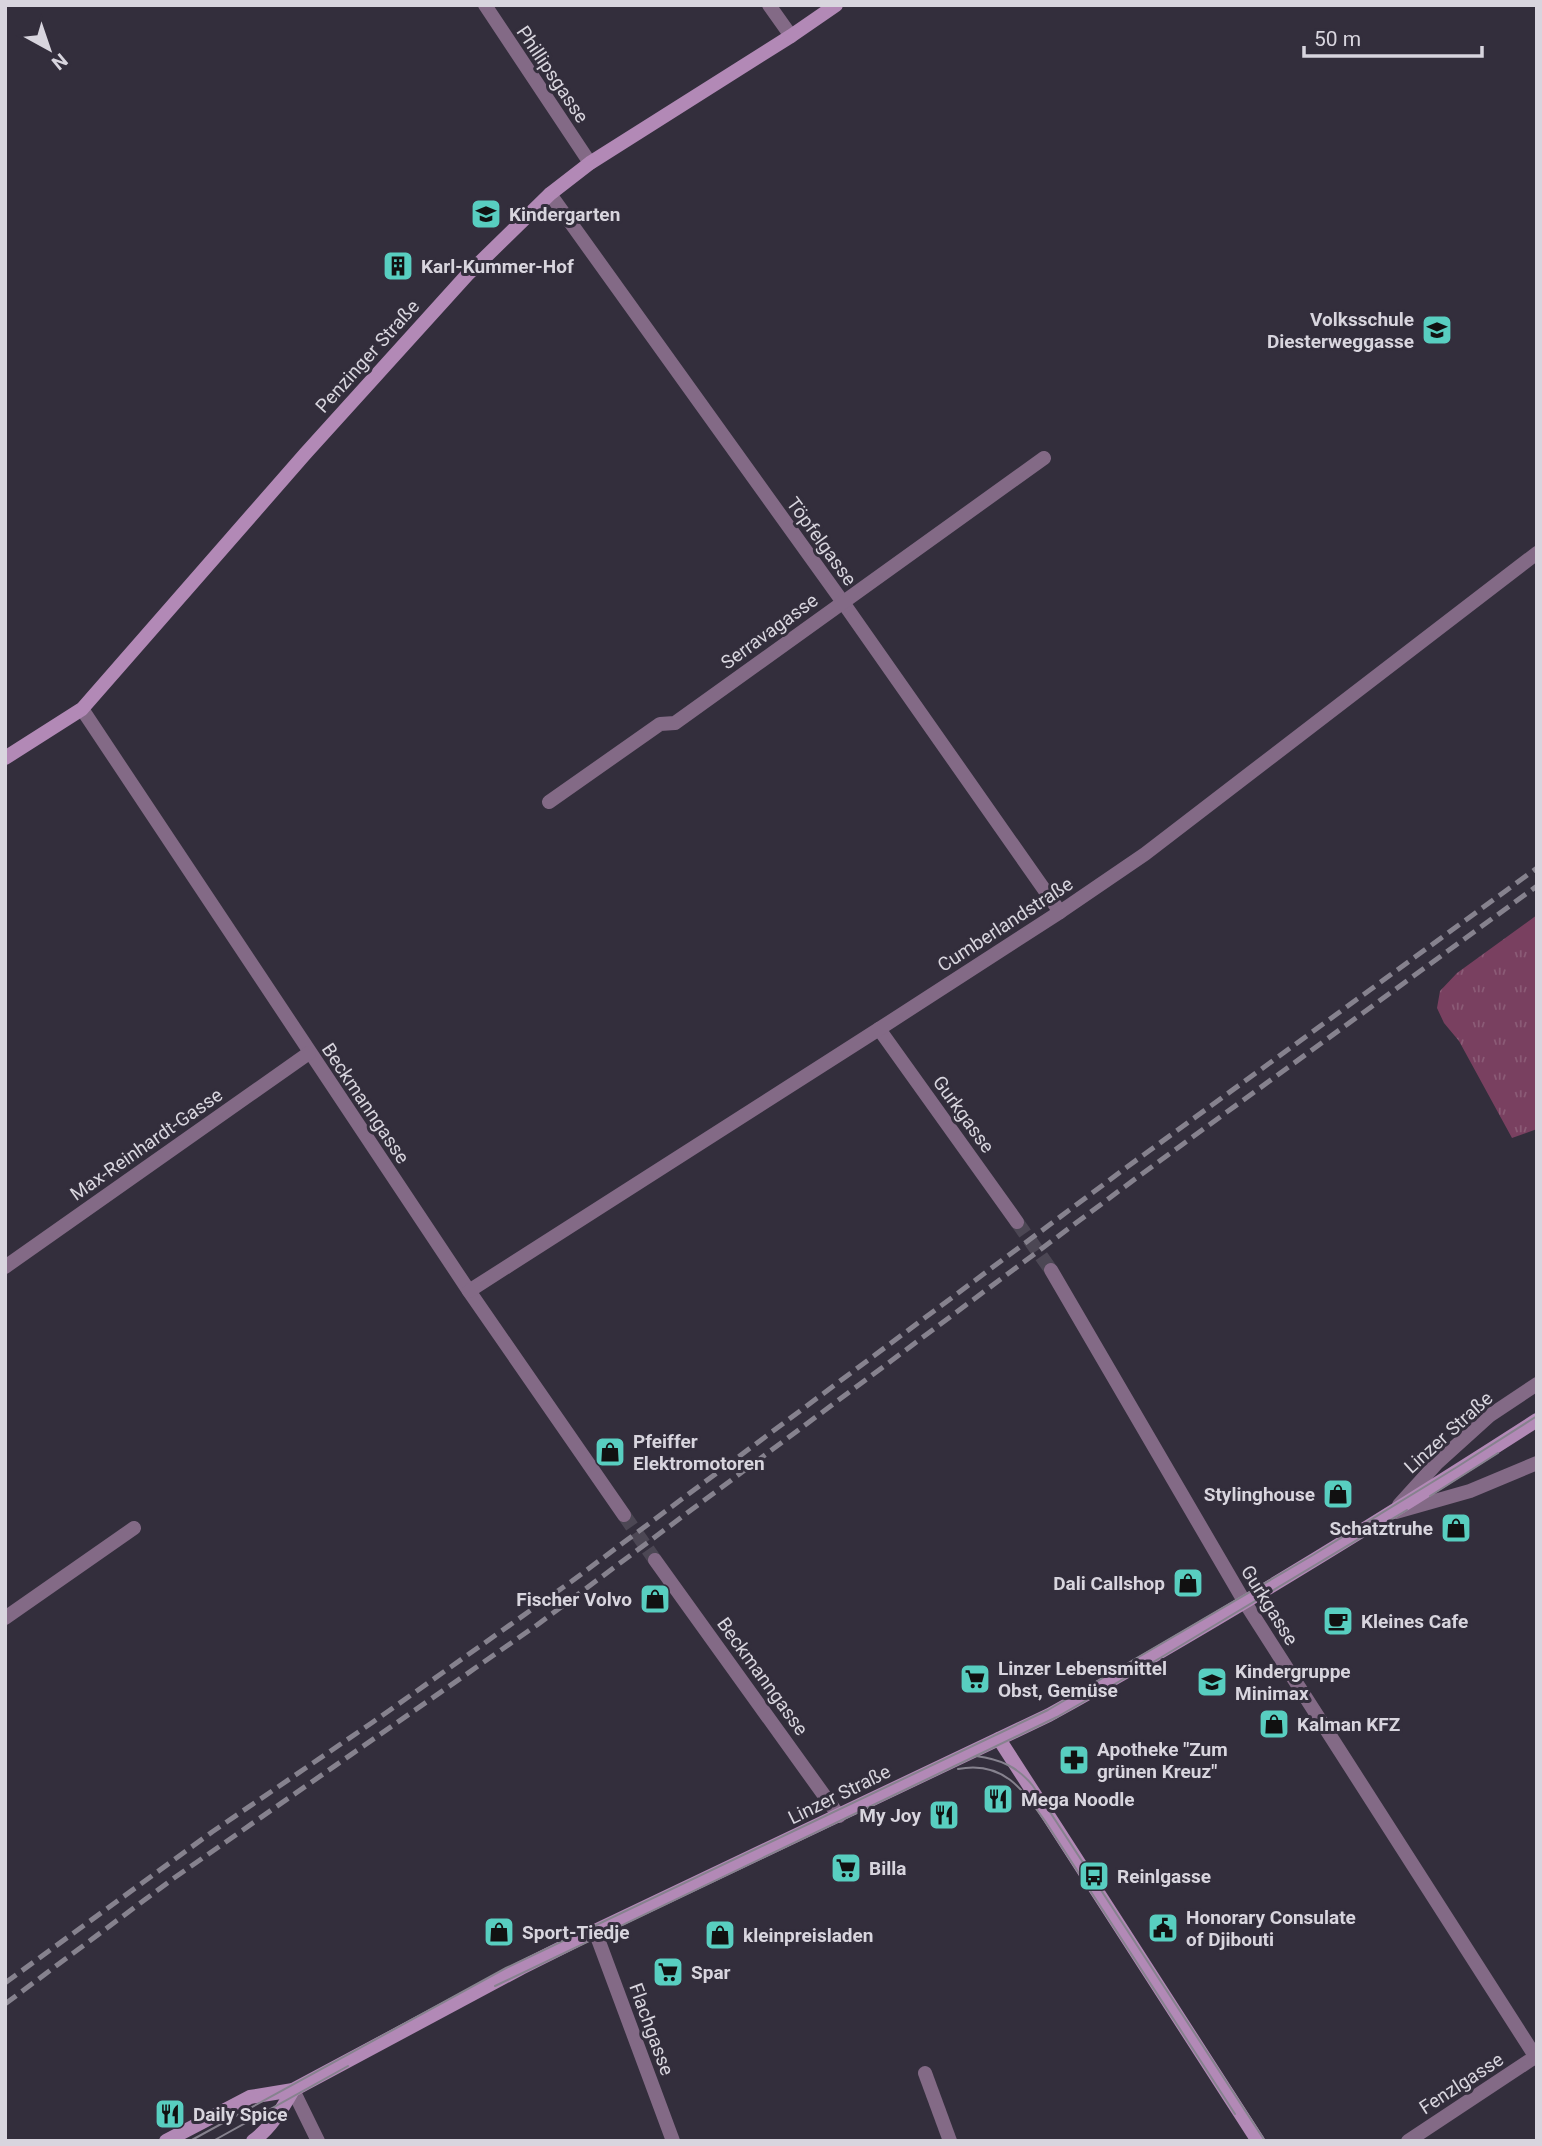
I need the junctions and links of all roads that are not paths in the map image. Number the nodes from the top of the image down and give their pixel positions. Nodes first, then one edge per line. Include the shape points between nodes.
1 (485, 5) edge
2 (769, 5) edge
3 (836, 5) edge
4 (791, 36) junction
5 (590, 163) junction
6 (550, 194) junction
7 (1044, 458) dead end
8 (1537, 553) edge
9 (842, 601) junction
10 (82, 709) junction
11 (5, 758) edge
12 (549, 802) dead end
13 (1060, 912) junction
14 (879, 1029) junction
15 (309, 1053) junction
16 (1017, 1222) tunnel mouth
17 (5, 1267) edge
18 (1051, 1269) tunnel mouth
19 (468, 1291) junction
20 (1537, 1384) edge
21 (1537, 1420) edge
22 (1537, 1463) edge
23 (1391, 1514) junction
24 (624, 1515) tunnel mouth
25 (134, 1528) dead end
26 (654, 1560) tunnel mouth
27 (1244, 1601) junction
28 (5, 1618) edge
29 (999, 1739) junction
30 (839, 1816) junction
31 (595, 1931) junction
32 (1536, 2058) edge
33 (925, 2073) dead end
34 (293, 2090) junction
35 (166, 2141) edge
36 (253, 2141) edge
37 (318, 2141) edge
38 (673, 2141) edge
39 (950, 2141) edge
40 (1258, 2141) edge
41 (1408, 2141) edge

1 - 5 street, Phillipsgasse
2 - 4 street
3 - 4 main road, Penzinger Straße
4 - 5 main road, Penzinger Straße
5 - 6 main road, Penzinger Straße
6 - 9 street, Töpfelgasse
6 - 10 main road, Penzinger Straße via 458,285 304,454
7 - 9 street, Serravagasse
8 - 13 street, Cumberlandstraße via 1156,846
9 - 12 street, Serravagasse via 675,723 660,724
9 - 13 street, Töpfelgasse
10 - 11 main road, Penzinger Straße
10 - 15 street, Beckmanngasse
13 - 14 street, Cumberlandstraße
14 - 16 street, Gurkgasse
14 - 19 street, Cumberlandstraße
15 - 17 street, Max-Reinhardt-Gasse
15 - 19 street, Beckmanngasse
18 - 27 street, Gurkgasse
19 - 24 street, Beckmanngasse
20 - 23 street, Linzer Straße via 1489,1416 1437,1463
21 - 23 main road, Linzer Straße
22 - 23 street, Linzer Straße via 1470,1491
23 - 27 main road, Linzer Straße
25 - 28 street
26 - 30 street, Beckmanngasse
27 - 29 main road, Linzer Straße via 1102,1686
27 - 32 street, Gurkgasse
29 - 30 main road, Linzer Straße
29 - 40 main road
30 - 31 main road, Linzer Straße
31 - 34 main road, Linzer Straße
31 - 38 street, Flachgasse
32 - 41 street, Fenzlgasse
33 - 39 street
34 - 35 main road, Linzer Straße via 250,2097
34 - 36 main road, Linzer Straße via 263,2134
34 - 37 street

